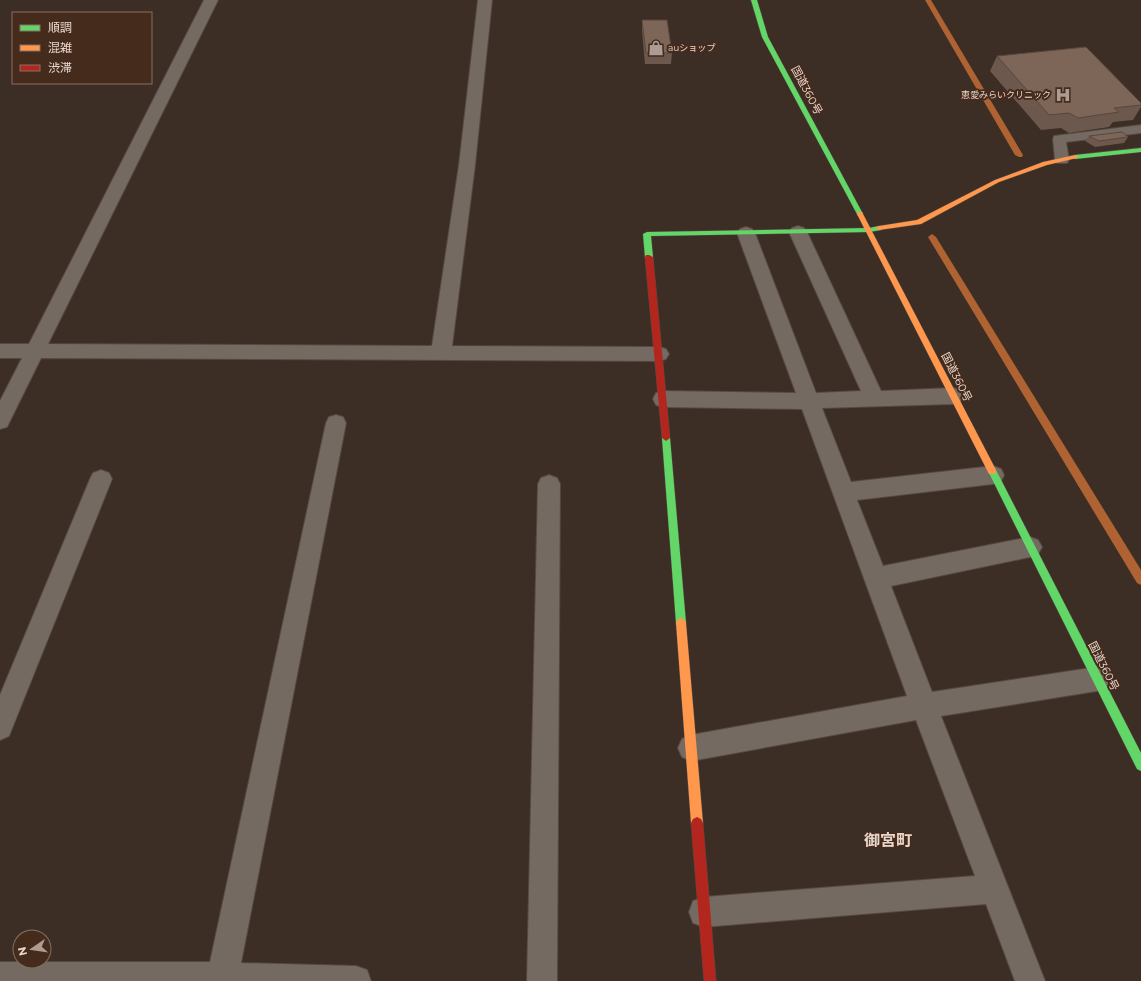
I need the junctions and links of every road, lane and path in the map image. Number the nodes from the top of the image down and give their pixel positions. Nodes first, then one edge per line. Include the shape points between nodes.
1 (211, 0) edge
2 (485, 0) edge
3 (754, 0) edge
4 (1141, 128) edge
5 (1141, 150) edge
6 (1062, 160) junction
7 (869, 230) junction
8 (798, 232) junction
9 (746, 233) junction
10 (0, 351) edge
11 (36, 351) junction
12 (441, 354) junction
13 (659, 354) junction
14 (953, 396) junction
15 (874, 398) junction
16 (663, 399) junction
17 (809, 401) junction
18 (0, 421) edge
19 (336, 423) dead end
20 (994, 474) junction
21 (101, 479) dead end
22 (549, 484) dead end
23 (843, 492) junction
24 (1030, 547) junction
25 (876, 578) junction
26 (1097, 679) junction
27 (924, 706) junction
28 (0, 727) edge
29 (691, 748) junction
30 (1141, 765) edge
31 (994, 889) junction
32 (704, 912) junction
33 (0, 977) edge
34 (222, 979) edge
35 (356, 981) edge
36 (542, 981) edge
37 (710, 981) edge
38 (1030, 981) edge

1 - 11 street
2 - 12 street via 468,165
3 - 7 main road, 国道360号 via 765,37
4 - 6 lane via 1059,139
5 - 6 main road
6 - 7 main road via 1045,163 997,181 919,222
7 - 8 main road
7 - 14 main road, 国道360号
8 - 9 main road
8 - 15 street
9 - 13 main road via 647,234
9 - 17 street
10 - 11 street
11 - 12 street
11 - 18 street
12 - 13 street
13 - 16 main road
14 - 15 street
14 - 20 main road, 国道360号
15 - 17 street
16 - 17 street
16 - 29 main road
17 - 23 street
19 - 34 street
20 - 23 street
20 - 24 main road, 国道360号
21 - 28 street
22 - 36 street
23 - 25 street
24 - 25 street
24 - 26 main road, 国道360号
25 - 27 street
26 - 27 street
26 - 30 main road, 国道360号
27 - 29 street
27 - 31 street
29 - 32 main road
31 - 32 street
31 - 38 street
32 - 37 main road
33 - 34 street
34 - 35 street

